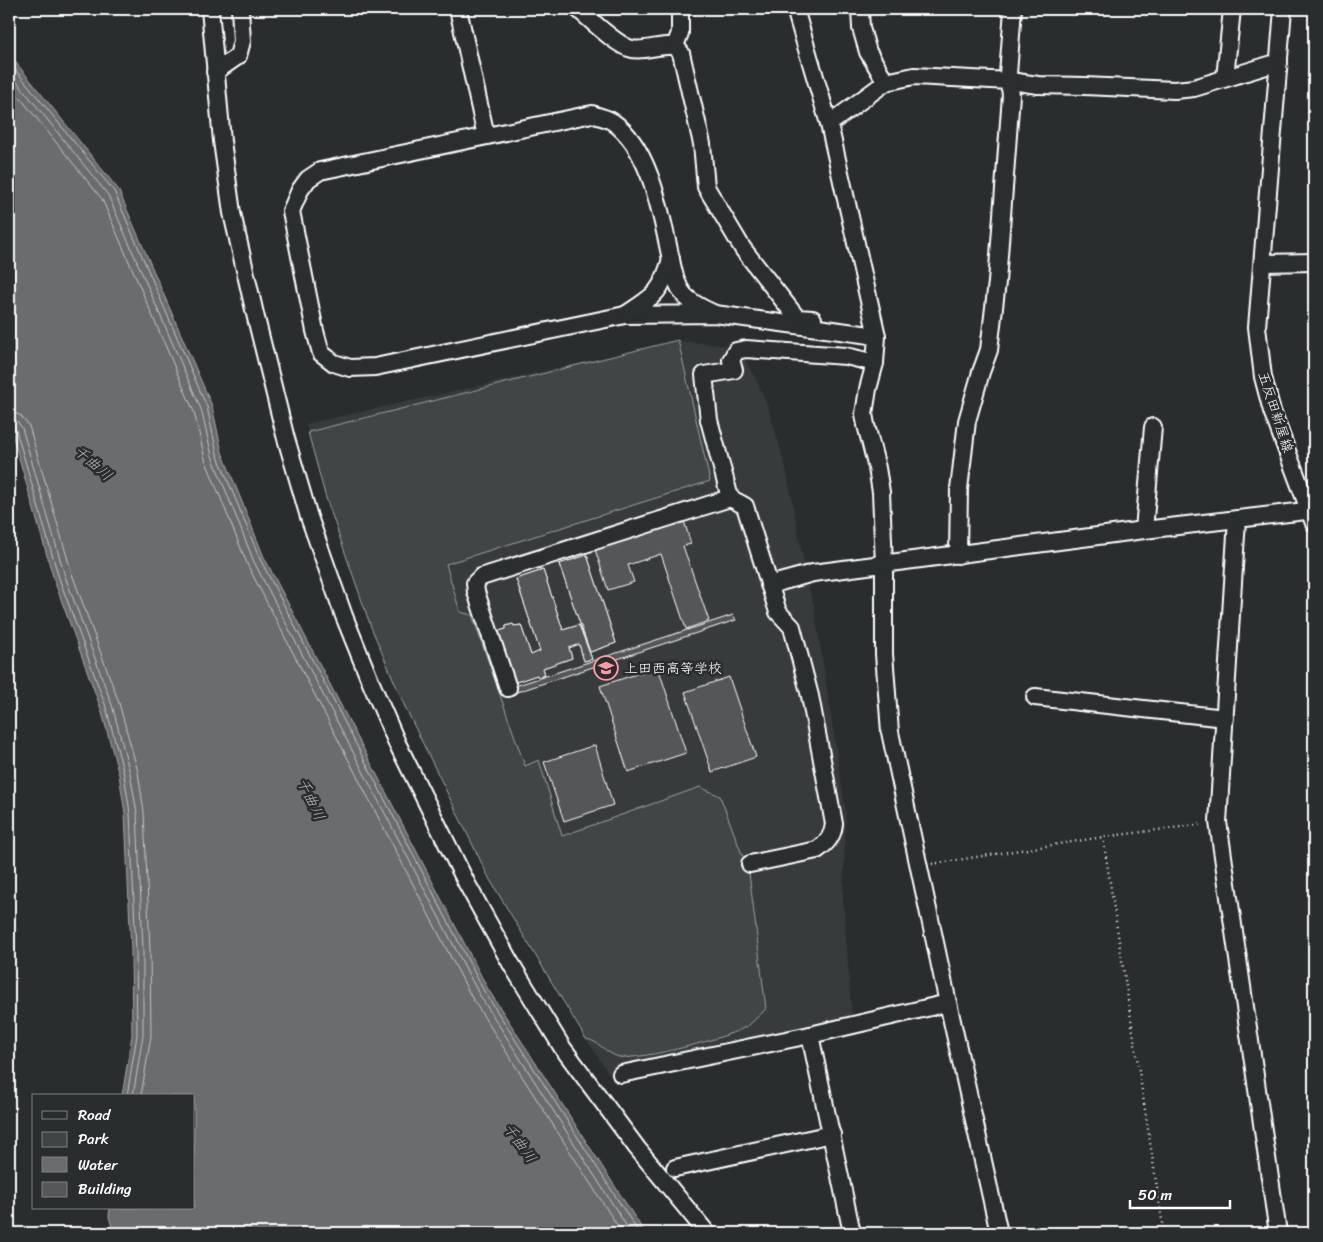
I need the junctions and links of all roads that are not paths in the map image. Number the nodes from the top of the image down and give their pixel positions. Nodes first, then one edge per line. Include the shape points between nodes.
1 (210, 9) edge
2 (240, 9) edge
3 (458, 9) edge
4 (578, 9) edge
5 (680, 9) edge
6 (795, 9) edge
7 (860, 9) edge
8 (1013, 9) edge
9 (1232, 9) edge
10 (1283, 9) edge
11 (675, 46) junction
12 (1279, 62) junction
13 (215, 72) junction
14 (1225, 78) junction
15 (1010, 81) junction
16 (886, 82) junction
17 (829, 124) junction
18 (486, 136) junction
19 (671, 259) junction
20 (1314, 262) edge
21 (1264, 263) junction
22 (715, 314) junction
23 (625, 315) junction
24 (876, 331) junction
25 (875, 364) junction
26 (1153, 427) dead end
27 (730, 498) junction
28 (1313, 514) edge
29 (1237, 519) junction
30 (1144, 530) junction
31 (958, 555) junction
32 (884, 565) junction
33 (769, 585) junction
34 (508, 688) dead end
35 (1035, 698) dead end
36 (1225, 718) junction
37 (750, 864) dead end
38 (948, 1002) junction
39 (810, 1035) junction
40 (621, 1074) dead end
41 (832, 1134) junction
42 (675, 1168) dead end
43 (707, 1233) edge
44 (852, 1233) edge
45 (999, 1233) edge
46 (1278, 1233) edge

1 - 13 street
2 - 13 street via 242,41 238,56
3 - 18 street
4 - 11 street via 622,45 633,50
5 - 11 street via 680,33
6 - 17 street
7 - 16 street via 868,52
8 - 15 street
9 - 14 street
10 - 12 street, 五反田新屋線
11 - 24 street via 681,53 696,113 706,187 743,249 797,318
12 - 14 street
12 - 21 street, 五反田新屋線
13 - 43 street via 232,213 285,435 308,517 371,683 397,744 510,962 562,1047 637,1148
14 - 15 street via 1175,90
15 - 16 street via 914,76
15 - 31 street via 997,282 989,350 967,421 959,489
16 - 17 street
17 - 24 street
18 - 19 street via 592,114 612,120 623,130 643,160 662,216
18 - 23 street via 337,166 308,179 291,211 321,352 334,363 350,368 375,367
19 - 22 street via 677,283 684,295
19 - 23 street via 660,288
20 - 21 street
21 - 28 street, 五反田新屋線 via 1257,327 1263,377 1272,410
22 - 23 street
22 - 24 street
24 - 25 street
25 - 27 street via 846,356 746,349 736,351 731,360 734,370 704,375 709,420
25 - 32 street via 864,414 881,492
26 - 30 street
27 - 33 street via 745,506
27 - 34 street via 481,577 476,584 476,592
28 - 29 street
29 - 30 street
29 - 36 street
30 - 31 street
31 - 32 street
32 - 33 street via 813,573
32 - 38 street via 884,654 889,724
33 - 37 street via 778,612 792,627 810,696 834,824 833,834 817,850
35 - 36 street
36 - 46 street via 1218,822
38 - 39 street
38 - 45 street
39 - 40 street
39 - 41 street
41 - 42 street
41 - 44 street

